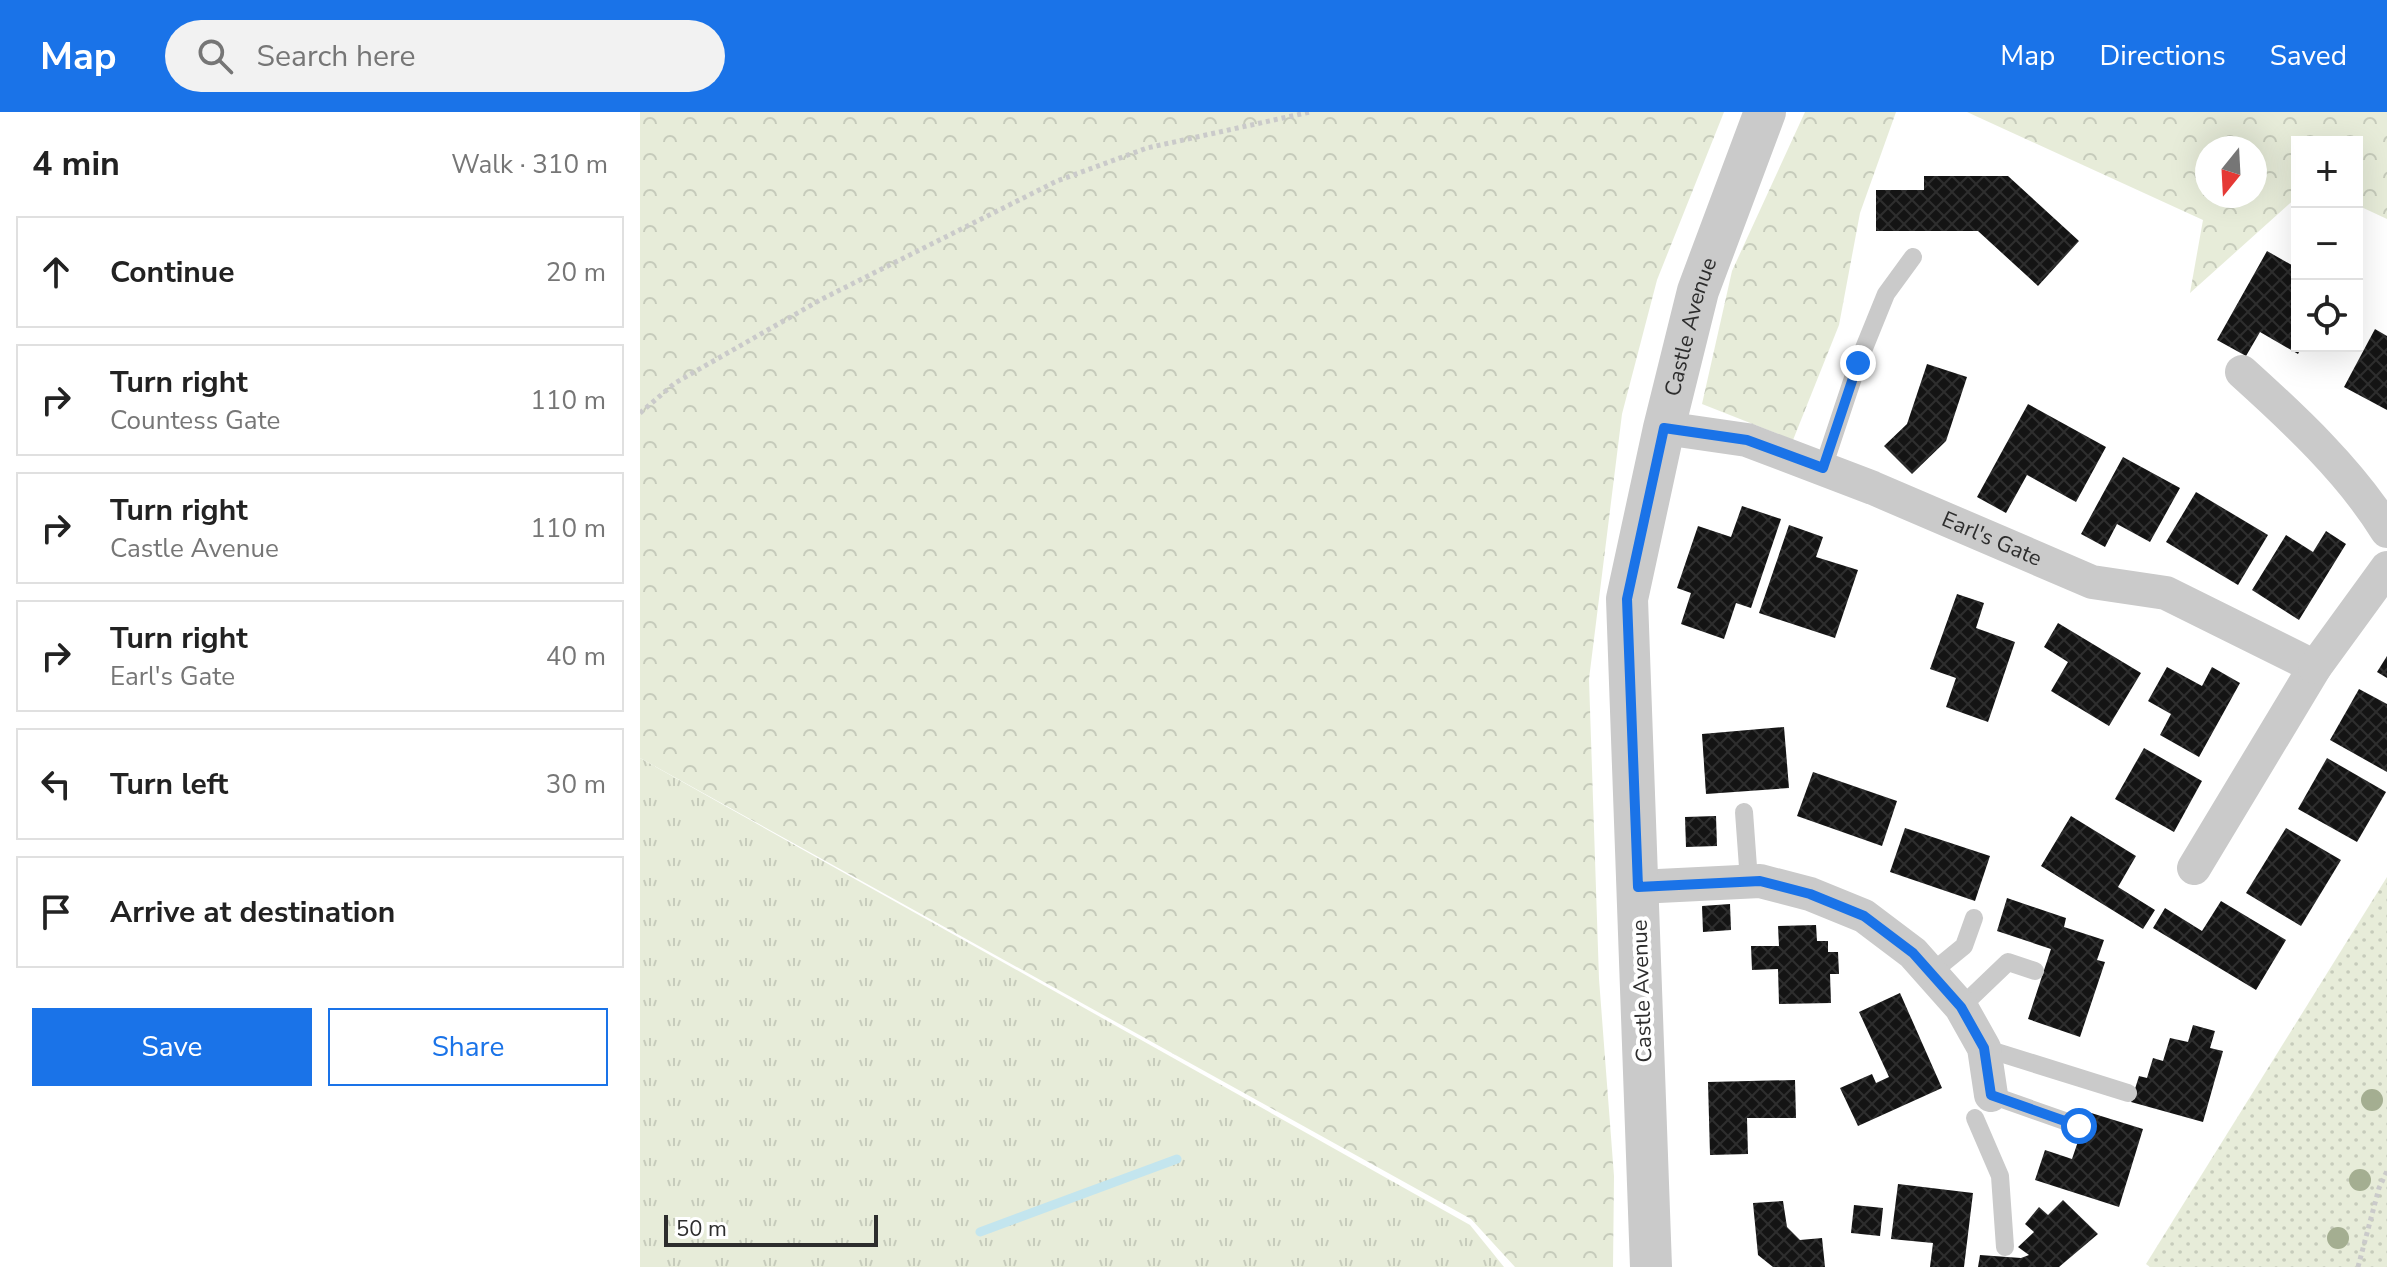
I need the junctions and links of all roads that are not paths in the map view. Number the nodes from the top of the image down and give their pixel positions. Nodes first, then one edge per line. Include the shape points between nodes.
1 (1765, 112) edge
2 (1913, 257) dead end
3 (2242, 372) dead end
4 (1664, 428) junction
5 (1823, 468) junction
6 (2387, 531) edge
7 (2387, 568) edge
8 (2315, 667) junction
9 (1744, 812) dead end
10 (2194, 868) dead end
11 (1749, 881) junction
12 (1638, 887) junction
13 (1974, 918) dead end
14 (2035, 971) dead end
15 (1931, 973) junction
16 (1961, 1007) junction
17 (1984, 1048) junction
18 (2128, 1093) dead end
19 (1983, 1107) junction
20 (2079, 1126) dead end
21 (2005, 1247) dead end
22 (1651, 1267) edge

1 - 4 street, Castle Avenue via 1698,291
2 - 5 lane via 1886,294
3 - 6 street via 2305,432
4 - 5 street, Earl's Gate via 1747,440
4 - 12 street, Castle Avenue via 1627,599
5 - 8 street, Earl's Gate via 2092,582 2166,593
7 - 8 street
8 - 10 street
9 - 11 lane
11 - 12 street
11 - 15 street via 1810,894 1864,916
12 - 22 street, Castle Avenue
13 - 15 lane via 1964,946
14 - 16 lane via 2008,962
15 - 16 street
16 - 17 street
17 - 18 lane
17 - 19 street
19 - 20 lane
19 - 21 lane via 2000,1176

